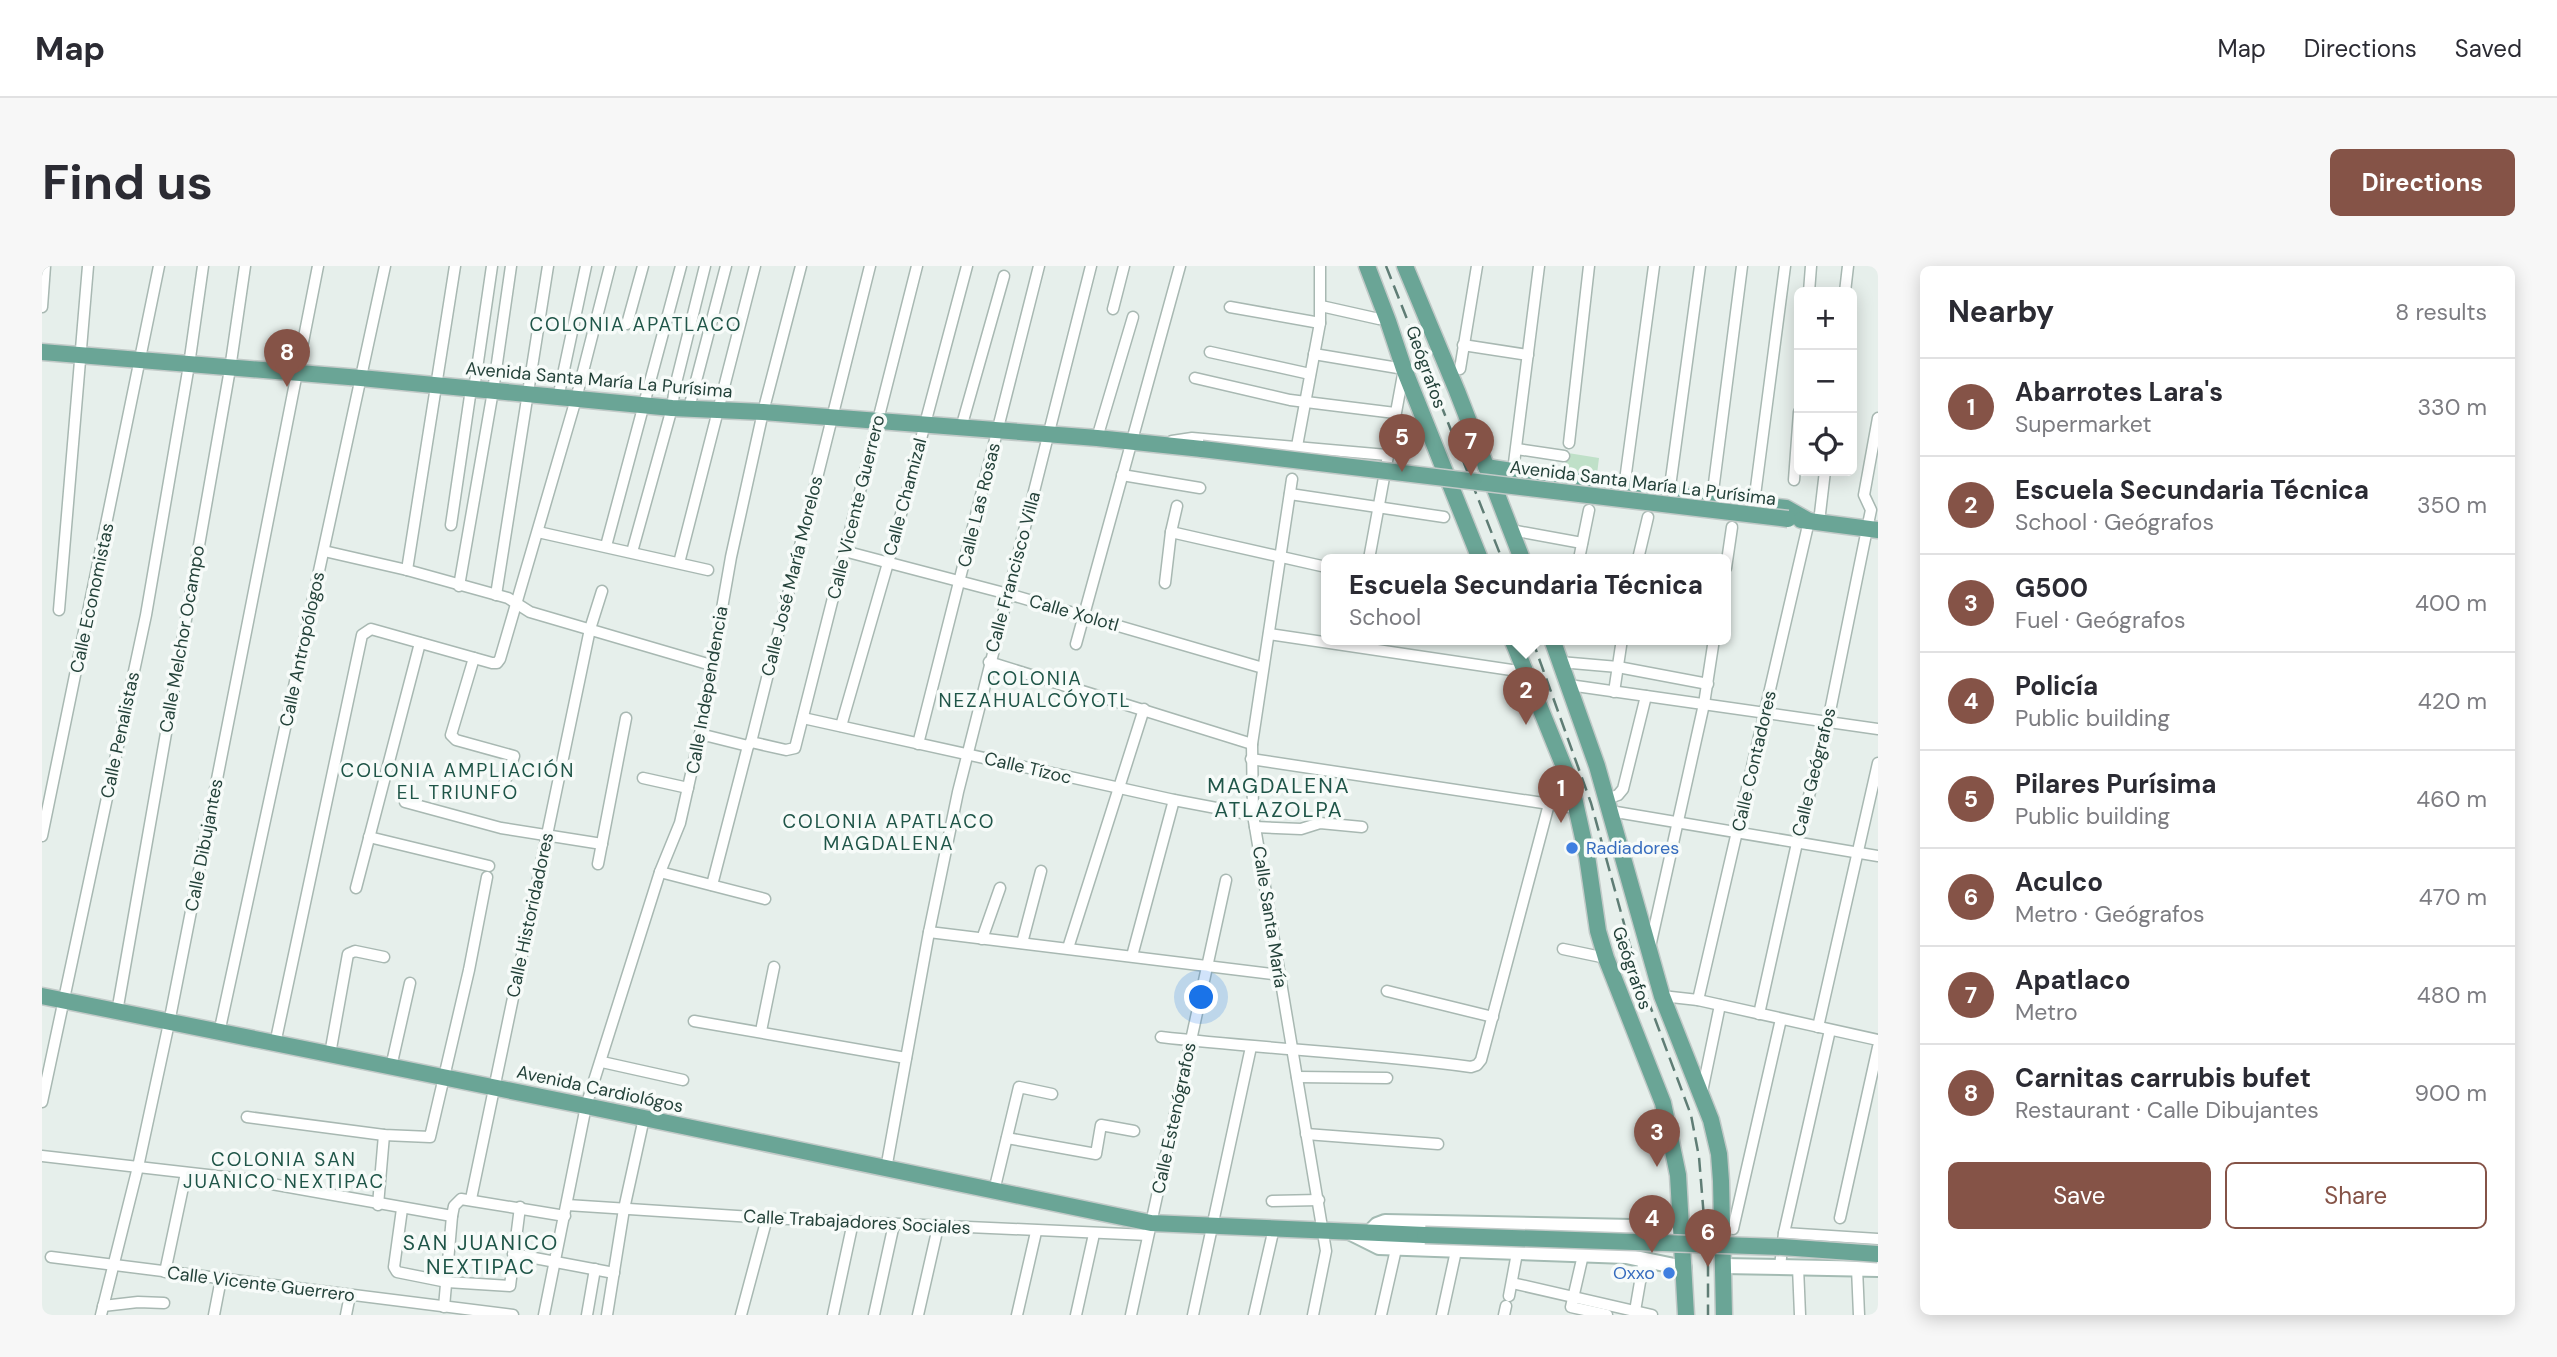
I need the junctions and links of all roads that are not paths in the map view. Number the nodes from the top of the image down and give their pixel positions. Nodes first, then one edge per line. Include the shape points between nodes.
1 (45, 266) edge
2 (88, 266) edge
3 (159, 266) edge
4 (203, 266) edge
5 (245, 266) edge
6 (318, 266) edge
7 (385, 266) edge
8 (455, 266) edge
9 (492, 266) edge
10 (512, 266) edge
11 (548, 266) edge
12 (586, 266) edge
13 (610, 266) edge
14 (643, 266) edge
15 (681, 266) edge
16 (705, 266) edge
17 (726, 266) edge
18 (755, 266) edge
19 (801, 266) edge
20 (870, 266) edge
21 (917, 266) edge
22 (967, 266) edge
23 (1039, 266) edge
24 (1091, 266) edge
25 (1124, 266) edge
26 (1180, 266) edge
27 (1320, 266) edge
28 (1367, 266) edge
29 (1405, 266) edge
30 (1477, 266) edge
31 (1539, 266) edge
32 (1589, 266) edge
33 (1654, 266) edge
34 (1700, 266) edge
35 (1742, 266) edge
36 (1785, 266) edge
37 (1811, 266) edge
38 (1848, 266) edge
39 (1004, 275) dead end
40 (1809, 287) edge
41 (1846, 287) edge
42 (1321, 306) junction
43 (42, 307) edge
44 (1230, 307) dead end
45 (1113, 309) dead end
46 (1133, 317) dead end
47 (1379, 318) dead end
48 (1320, 323) junction
49 (627, 324) dead end
50 (1463, 345) junction
51 (42, 352) edge
52 (1210, 352) dead end
53 (1314, 354) junction
54 (81, 355) junction
55 (1528, 355) junction
56 (141, 360) junction
57 (189, 365) junction
58 (230, 369) junction
59 (1404, 369) junction
60 (1460, 369) dead end
61 (297, 374) junction
62 (1310, 374) junction
63 (361, 378) junction
64 (1195, 378) dead end
65 (437, 386) junction
66 (473, 389) junction
67 (493, 391) junction
68 (528, 395) junction
69 (558, 398) junction
70 (576, 399) junction
71 (1304, 402) junction
72 (646, 405) junction
73 (672, 408) junction
74 (689, 408) junction
75 (717, 409) junction
76 (763, 412) junction
77 (1395, 413) junction
78 (1799, 413) edge
79 (832, 418) junction
80 (1878, 418) edge
81 (877, 421) junction
82 (924, 425) junction
83 (961, 428) junction
84 (997, 431) junction
85 (1049, 434) junction
86 (1097, 438) junction
87 (1132, 442) junction
88 (1569, 443) dead end
89 (1153, 444) junction
90 (1297, 446) junction
91 (1517, 449) junction
92 (1387, 455) junction
93 (1564, 456) dead end
94 (1486, 467) junction
95 (1514, 471) junction
96 (1122, 475) junction
97 (1824, 476) edge
98 (1292, 479) dead end
99 (1794, 480) dead end
100 (1200, 488) dead end
101 (1625, 488) junction
102 (1290, 494) junction
103 (1669, 494) junction
104 (1712, 499) junction
105 (1754, 503) junction
106 (1177, 506) dead end
107 (1874, 508) edge
108 (1378, 509) junction
109 (1589, 510) dead end
110 (1444, 517) dead end
111 (1648, 517) dead end
112 (1814, 522) junction
113 (451, 525) dead end
114 (1732, 527) dead end
115 (1872, 529) edge
116 (1511, 530) junction
117 (538, 532) junction
118 (1171, 532) junction
119 (1582, 543) junction
120 (606, 546) junction
121 (324, 551) junction
122 (844, 551) junction
123 (632, 552) junction
124 (1370, 554) edge
125 (1478, 554) edge
126 (1520, 554) edge
127 (1580, 554) edge
128 (1640, 554) edge
129 (1728, 554) edge
130 (1280, 556) junction
131 (888, 563) junction
132 (679, 564) junction
133 (1321, 566) edge
134 (407, 570) junction
135 (708, 570) dead end
136 (960, 581) junction
137 (1165, 583) dead end
138 (459, 586) junction
139 (601, 591) dead end
140 (1009, 594) junction
141 (496, 595) junction
142 (517, 604) junction
143 (59, 610) dead end
144 (1084, 615) junction
145 (590, 629) junction
146 (1269, 634) junction
147 (1321, 640) edge
148 (420, 643) junction
149 (1076, 644) dead end
150 (1365, 645) edge
151 (1514, 645) edge
152 (1554, 645) edge
153 (1561, 645) edge
154 (1621, 645) edge
155 (1713, 645) edge
156 (474, 658) junction
157 (1559, 659) junction
158 (989, 662) junction
159 (710, 665) junction
160 (1618, 667) junction
161 (1263, 668) junction
162 (1525, 672) junction
163 (1708, 684) junction
164 (1569, 685) junction
165 (1614, 691) junction
166 (1646, 696) junction
167 (1704, 704) junction
168 (1143, 709) junction
169 (1765, 713) junction
170 (626, 718) dead end
171 (803, 718) junction
172 (1828, 721) junction
173 (841, 726) junction
174 (1878, 729) edge
175 (699, 734) junction
176 (749, 744) junction
177 (918, 744) junction
178 (1252, 744) junction
179 (966, 755) junction
180 (1251, 759) junction
181 (1878, 764) edge
182 (643, 778) dead end
183 (688, 788) junction
184 (1117, 788) junction
185 (502, 790) dead end
186 (1174, 800) junction
187 (405, 802) dead end
188 (1549, 804) junction
189 (1608, 805) junction
190 (1576, 808) junction
191 (1253, 815) junction
192 (1677, 824) junction
193 (1255, 827) junction
194 (1362, 827) dead end
195 (1737, 833) junction
196 (547, 834) junction
197 (42, 836) edge
198 (369, 837) junction
199 (1797, 843) junction
200 (601, 844) junction
201 (1859, 853) junction
202 (1878, 856) edge
203 (598, 864) dead end
204 (489, 866) dead end
205 (1041, 871) dead end
206 (660, 872) junction
207 (487, 877) dead end
208 (1226, 880) dead end
209 (712, 885) junction
210 (356, 888) dead end
211 (1000, 888) dead end
212 (765, 899) dead end
213 (929, 932) junction
214 (982, 939) junction
215 (1022, 943) junction
216 (1068, 948) junction
217 (1563, 949) dead end
218 (1648, 953) junction
219 (1132, 956) junction
220 (384, 957) dead end
221 (1606, 958) junction
222 (1207, 966) junction
223 (774, 967) dead end
224 (1280, 975) junction
225 (410, 983) dead end
226 (1387, 991) dead end
227 (42, 996) edge
228 (1662, 996) junction
229 (62, 1000) junction
230 (1698, 1000) junction
231 (1720, 1005) junction
232 (117, 1012) junction
233 (1759, 1014) junction
234 (1493, 1017) junction
235 (1782, 1018) junction
236 (694, 1021) dead end
237 (169, 1023) junction
238 (1818, 1027) junction
239 (1830, 1030) junction
240 (761, 1031) junction
241 (219, 1033) junction
242 (1161, 1037) dead end
243 (1190, 1040) junction
244 (1878, 1040) edge
245 (275, 1044) junction
246 (1251, 1046) junction
247 (1878, 1047) edge
248 (1293, 1050) junction
249 (330, 1054) junction
250 (906, 1058) junction
251 (602, 1062) junction
252 (391, 1067) junction
253 (444, 1077) junction
254 (1297, 1077) junction
255 (1387, 1078) dead end
256 (683, 1080) dead end
257 (495, 1087) junction
258 (1702, 1093) junction
259 (1052, 1094) dead end
260 (42, 1102) edge
261 (586, 1106) junction
262 (247, 1116) dead end
263 (643, 1118) junction
264 (1134, 1131) dead end
265 (1306, 1134) junction
266 (384, 1135) junction
267 (1007, 1138) junction
268 (1438, 1144) dead end
269 (42, 1156) edge
270 (138, 1167) junction
271 (886, 1168) junction
272 (186, 1173) junction
273 (994, 1191) junction
274 (471, 1199) junction
275 (1319, 1200) junction
276 (1272, 1201) dead end
277 (378, 1205) junction
278 (567, 1205) junction
279 (520, 1207) junction
280 (402, 1209) junction
281 (625, 1209) junction
282 (454, 1211) junction
283 (565, 1216) junction
284 (767, 1218) junction
285 (1840, 1218) dead end
286 (853, 1222) junction
287 (894, 1224) junction
288 (1213, 1226) junction
289 (938, 1227) junction
290 (1274, 1228) junction
291 (1681, 1228) junction
292 (1149, 1229) junction
293 (1324, 1229) junction
294 (1733, 1229) dead end
295 (1345, 1230) junction
296 (1371, 1231) junction
297 (1036, 1232) junction
298 (1784, 1233) junction
299 (1094, 1234) junction
300 (1878, 1238) edge
301 (1396, 1249) junction
302 (1456, 1251) junction
303 (1517, 1253) junction
304 (513, 1254) junction
305 (1878, 1254) edge
306 (1583, 1255) junction
307 (51, 1257) dead end
308 (1644, 1259) junction
309 (556, 1262) junction
310 (113, 1266) junction
311 (1723, 1266) junction
312 (1780, 1266) junction
313 (1798, 1267) junction
314 (1684, 1268) junction
315 (1857, 1268) junction
316 (595, 1269) junction
317 (1878, 1269) edge
318 (165, 1272) junction
319 (614, 1273) junction
320 (221, 1279) junction
321 (447, 1282) junction
322 (1512, 1283) junction
323 (351, 1295) junction
324 (164, 1303) dead end
325 (1572, 1303) junction
326 (1506, 1306) edge
327 (438, 1309) edge
328 (102, 1310) edge
329 (1635, 1311) junction
330 (214, 1315) edge
331 (346, 1315) edge
332 (513, 1315) edge
333 (544, 1315) edge
334 (587, 1315) edge
335 (607, 1315) edge
336 (741, 1315) edge
337 (833, 1315) edge
338 (874, 1315) edge
339 (918, 1315) edge
340 (1017, 1315) edge
341 (1076, 1315) edge
342 (1131, 1315) edge
343 (1193, 1315) edge
344 (1254, 1315) edge
345 (1313, 1315) edge
346 (1381, 1315) edge
347 (1442, 1315) edge
348 (1607, 1315) edge
349 (1652, 1315) edge
350 (1686, 1315) edge
351 (1724, 1315) edge
352 (1800, 1315) edge
353 (1859, 1315) edge

1 - 43 street
2 - 54 street
3 - 56 street, Calle Economistas
4 - 57 street, Calle Penalistas
5 - 58 street, Calle Melchor Ocampo
6 - 61 street, Calle Dibujantes
7 - 63 street, Calle Antropólogos
8 - 65 street
9 - 66 street
10 - 67 street
11 - 68 street
12 - 69 street
13 - 70 street
14 - 49 street
15 - 72 street
16 - 73 street
17 - 74 street
18 - 75 street
19 - 76 street, Calle Independencia
20 - 79 street, Calle José María Morelos
21 - 81 street, Calle Vicente Guerrero
22 - 82 street, Calle Chamizal
23 - 84 street, Calle Las Rosas
24 - 85 street, Calle Francisco Villa
25 - 45 street
26 - 87 street
27 - 42 street
28 - 59 main road, Geógrafos
29 - 94 main road
30 - 50 street
31 - 55 street
32 - 88 street
33 - 101 street
34 - 103 street
35 - 104 street
36 - 105 street
37 - 40 street
38 - 41 street
39 - 83 street
42 - 47 street
42 - 48 street
44 - 48 street
46 - 86 street
48 - 53 street
50 - 55 street
50 - 60 street
51 - 54 main road, Avenida Santa María La Purísima
52 - 62 street
53 - 59 street
53 - 62 street
54 - 56 main road, Avenida Santa María La Purísima
54 - 143 street
55 - 91 street
56 - 57 main road, Avenida Santa María La Purísima
56 - 197 street, Calle Economistas
57 - 58 main road, Avenida Santa María La Purísima
57 - 229 street, Calle Penalistas via 146,615
58 - 61 main road, Avenida Santa María La Purísima
58 - 232 street, Calle Melchor Ocampo
59 - 77 street
59 - 125 main road, Geógrafos
61 - 63 main road, Avenida Santa María La Purísima
61 - 237 street, Calle Dibujantes
62 - 71 street
63 - 65 main road, Avenida Santa María La Purísima
63 - 121 street, Calle Antropólogos
64 - 71 street
65 - 66 main road, Avenida Santa María La Purísima
65 - 134 street
66 - 67 main road, Avenida Santa María La Purísima
66 - 113 street
67 - 68 main road, Avenida Santa María La Purísima
67 - 138 street
68 - 69 main road, Avenida Santa María La Purísima
68 - 141 street
69 - 70 main road, Avenida Santa María La Purísima
70 - 72 main road, Avenida Santa María La Purísima
70 - 117 street
71 - 77 street
71 - 90 street
72 - 73 main road, Avenida Santa María La Purísima
72 - 120 street
73 - 74 main road, Avenida Santa María La Purísima
73 - 123 street
74 - 75 main road, Avenida Santa María La Purísima
75 - 76 main road, Avenida Santa María La Purísima
75 - 132 street
76 - 79 main road, Avenida Santa María La Purísima
76 - 159 street, Calle Independencia
77 - 92 street
78 - 99 street
79 - 81 main road, Avenida Santa María La Purísima
79 - 176 street, Calle José María Morelos
80 - 107 street, Calle Geógrafos via 1864,495
81 - 82 main road, Avenida Santa María La Purísima
81 - 122 street, Calle Vicente Guerrero
82 - 83 main road, Avenida Santa María La Purísima
82 - 131 street, Calle Chamizal
83 - 84 main road, Avenida Santa María La Purísima
84 - 85 main road, Avenida Santa María La Purísima
84 - 136 street, Calle Las Rosas
85 - 86 main road, Avenida Santa María La Purísima
85 - 140 street, Calle Francisco Villa
86 - 87 main road, Avenida Santa María La Purísima
87 - 89 main road, Avenida Santa María La Purísima
87 - 96 street
89 - 90 street, Avenida Santa María La Purísima via 1192,438
89 - 112 main road, Avenida Santa María La Purísima, bridge
90 - 92 street, Avenida Santa María La Purísima
91 - 93 street
91 - 95 street
92 - 108 street
94 - 95 main road
94 - 116 main road
95 - 101 main road
96 - 100 street
96 - 144 street
97 - 112 street, Calle Contadores
98 - 102 street, Calle Santa María
101 - 103 main road
102 - 108 street
102 - 130 street, Calle Santa María
103 - 104 main road
104 - 105 main road
105 - 112 main road via 1786,508
106 - 118 street
107 - 115 street, Calle Geógrafos
108 - 110 street
108 - 124 street
109 - 119 street
111 - 128 street
112 - 115 main road, Avenida Santa María La Purísima
112 - 169 street, Calle Contadores
114 - 129 street
115 - 172 street, Calle Geógrafos
116 - 119 street
116 - 126 main road
117 - 120 street
117 - 142 street
118 - 130 street
118 - 137 street
119 - 127 street
120 - 123 street
121 - 134 street
121 - 241 street, Calle Antropólogos
122 - 131 street, Calle Xolotl
122 - 171 street, Calle Vicente Guerrero
123 - 132 street
130 - 133 street
130 - 146 street, Calle Santa María
131 - 136 street, Calle Xolotl
131 - 173 street, Calle Chamizal
132 - 135 street
134 - 138 street
136 - 140 street, Calle Xolotl
136 - 177 street, Calle Las Rosas
138 - 141 street
139 - 145 street, Calle Historidadores
140 - 144 street, Calle Xolotl
140 - 158 street, Calle Francisco Villa
141 - 142 street
142 - 145 street
142 - 156 street via 497,663
144 - 149 street
144 - 161 street, Calle Xolotl
145 - 159 street
145 - 196 street, Calle Historidadores
146 - 147 street
146 - 161 street, Calle Santa María
148 - 156 street
148 - 198 street
148 - 245 street via 371,629 362,635
150 - 162 street
151 - 162 main road, Geógrafos
152 - 157 main road
153 - 157 street
154 - 160 street
155 - 163 street
156 - 185 street via 452,738 514,757
157 - 160 street
157 - 164 main road
158 - 168 street
158 - 179 street, Calle Francisco Villa
159 - 175 street, Calle Independencia
160 - 163 street
160 - 165 street
161 - 178 street, Calle Santa María
162 - 190 main road, Geógrafos via 1571,783
163 - 167 street
164 - 165 street
164 - 189 main road
165 - 166 street
166 - 167 street
166 - 189 street via 1623,789
167 - 169 street
167 - 192 street
168 - 178 street
168 - 184 street
169 - 172 street
169 - 195 street, Calle Contadores
170 - 200 street
171 - 173 street, Calle Tízoc
171 - 176 street, Calle Vicente Guerrero via 796,748
172 - 174 street
172 - 199 street, Calle Geógrafos
173 - 177 street, Calle Tízoc
175 - 176 street
175 - 183 street, Calle Independencia
176 - 209 street, Calle José María Morelos
177 - 179 street, Calle Tízoc
178 - 180 street, Calle Santa María
179 - 184 street, Calle Tízoc
179 - 213 street, Calle Francisco Villa
180 - 188 street
180 - 191 street, Calle Santa María
181 - 201 street
182 - 183 street
183 - 206 street, Calle Independencia
184 - 186 street, Calle Tízoc
184 - 216 street
186 - 191 street, Calle Tízoc
186 - 219 street
187 - 196 street via 501,828
188 - 190 street
188 - 234 street
189 - 192 street
189 - 218 main road
190 - 221 main road, Geógrafos
191 - 193 street, Calle Santa María
192 - 195 street
192 - 218 street
193 - 194 street via 1301,829 1320,822
193 - 224 street, Calle Santa María
195 - 199 street
195 - 230 street, Calle Contadores
196 - 200 street
196 - 257 street, Calle Historidadores
198 - 204 street
198 - 210 street
199 - 201 street
199 - 233 street, Calle Geógrafos
200 - 203 street
201 - 202 street
201 - 238 street
205 - 215 street
206 - 209 street
206 - 251 street, Calle Independencia
207 - 253 street
208 - 222 street, Calle Estenógrafos
209 - 212 street
211 - 214 street
213 - 214 street
213 - 250 street, Calle Francisco Villa
214 - 215 street
215 - 216 street
216 - 219 street
217 - 221 street
218 - 228 main road
219 - 222 street
220 - 249 street via 355,951 348,954
221 - 291 main road, Geógrafos via 1663,1103 1678,1175
222 - 224 street
222 - 243 street, Calle Estenógrafos
223 - 240 street
224 - 248 street, Calle Santa María
225 - 252 street
226 - 234 street
227 - 229 main road, Avenida Cardiológos
228 - 230 street
228 - 258 main road
229 - 232 main road, Avenida Cardiológos
229 - 260 street, Calle Penalistas
230 - 231 street
231 - 233 street
231 - 258 street
232 - 237 main road, Avenida Cardiológos
233 - 235 street
234 - 248 street via 1481,1060 1471,1067
235 - 238 street
235 - 294 street
236 - 240 street
237 - 241 main road, Avenida Cardiológos
237 - 270 street, Calle Dibujantes
238 - 239 street
239 - 244 street
239 - 298 street
240 - 250 street
241 - 245 main road, Avenida Cardiológos
242 - 243 street
243 - 246 street
243 - 292 street, Calle Estenógrafos
245 - 249 main road, Avenida Cardiológos
246 - 248 street
246 - 288 street
247 - 285 street
248 - 254 street, Calle Santa María
249 - 252 main road, Avenida Cardiológos
250 - 271 street, Calle Francisco Villa
251 - 256 street
251 - 261 street, Calle Independencia
252 - 253 main road, Avenida Cardiológos
253 - 257 main road, Avenida Cardiológos
253 - 266 street via 432,1134 426,1138
254 - 255 street
254 - 265 street, Calle Santa María
257 - 261 main road, Avenida Cardiológos
257 - 274 street, Calle Historidadores
258 - 311 main road via 1719,1154
259 - 267 street via 1018,1087
261 - 263 main road, Avenida Cardiológos
261 - 278 street, Calle Independencia
262 - 266 street
263 - 271 main road, Avenida Cardiológos
263 - 281 street
264 - 267 street via 1101,1125 1096,1154
265 - 268 street
265 - 275 street, Calle Santa María
266 - 277 street
267 - 273 street
269 - 270 street
270 - 272 street
270 - 310 street, Calle Dibujantes
271 - 273 main road, Avenida Cardiológos
272 - 277 street
272 - 318 street
273 - 292 main road, Avenida Cardiológos
274 - 279 street
274 - 282 street via 461,1199
275 - 276 street
275 - 293 street, Calle Santa María
277 - 280 street
278 - 281 street, Calle Trabajadores Sociales
278 - 283 street, Calle Independencia
279 - 283 street
279 - 304 street
280 - 282 street
280 - 321 street via 397,1272
281 - 284 street, Calle Trabajadores Sociales
281 - 319 street
282 - 321 street
283 - 309 street, Calle Independencia
284 - 286 street, Calle Trabajadores Sociales
284 - 336 street
286 - 287 street, Calle Trabajadores Sociales
286 - 337 street
287 - 289 street, Calle Trabajadores Sociales
287 - 338 street
288 - 290 main road, Avenida Cardiológos
288 - 292 main road, Avenida Cardiológos
288 - 343 street
289 - 297 street, Calle Trabajadores Sociales
289 - 339 street
290 - 293 main road, Avenida Cardiológos
290 - 344 street
291 - 296 street via 1385,1222
291 - 314 main road, Geógrafos
292 - 299 street, Calle Trabajadores Sociales
292 - 342 street, Calle Estenógrafos
293 - 295 main road, Avenida Cardiológos
293 - 345 street, Calle Santa María via 1326,1251
295 - 296 main road, Avenida Cardiológos
295 - 301 street via 1379,1247
296 - 305 main road, Avenida Cardiológos, bridge
297 - 299 street, Calle Trabajadores Sociales
297 - 340 street
298 - 300 street
298 - 312 street
299 - 341 street
301 - 302 street
301 - 346 street
302 - 303 street
302 - 347 street
303 - 306 street
303 - 322 street
304 - 309 street
304 - 321 street via 510,1286
306 - 308 street
306 - 325 street
307 - 310 street, Calle Vicente Guerrero
308 - 314 street
308 - 329 street
309 - 316 street
309 - 333 street, Calle Independencia
310 - 318 street, Calle Vicente Guerrero
310 - 328 street, Calle Dibujantes
311 - 312 street
311 - 351 main road
312 - 313 street
313 - 315 street
313 - 352 street
314 - 350 main road, Geógrafos
315 - 317 street
315 - 353 street
316 - 319 street
316 - 334 street
318 - 320 street, Calle Vicente Guerrero
319 - 335 street
320 - 323 street, Calle Vicente Guerrero
320 - 330 street
321 - 327 street
322 - 325 street
322 - 326 street
323 - 327 street, Calle Vicente Guerrero
323 - 331 street
324 - 328 street via 138,1302
325 - 329 street
325 - 348 street
327 - 332 street, Calle Vicente Guerrero
329 - 349 street

